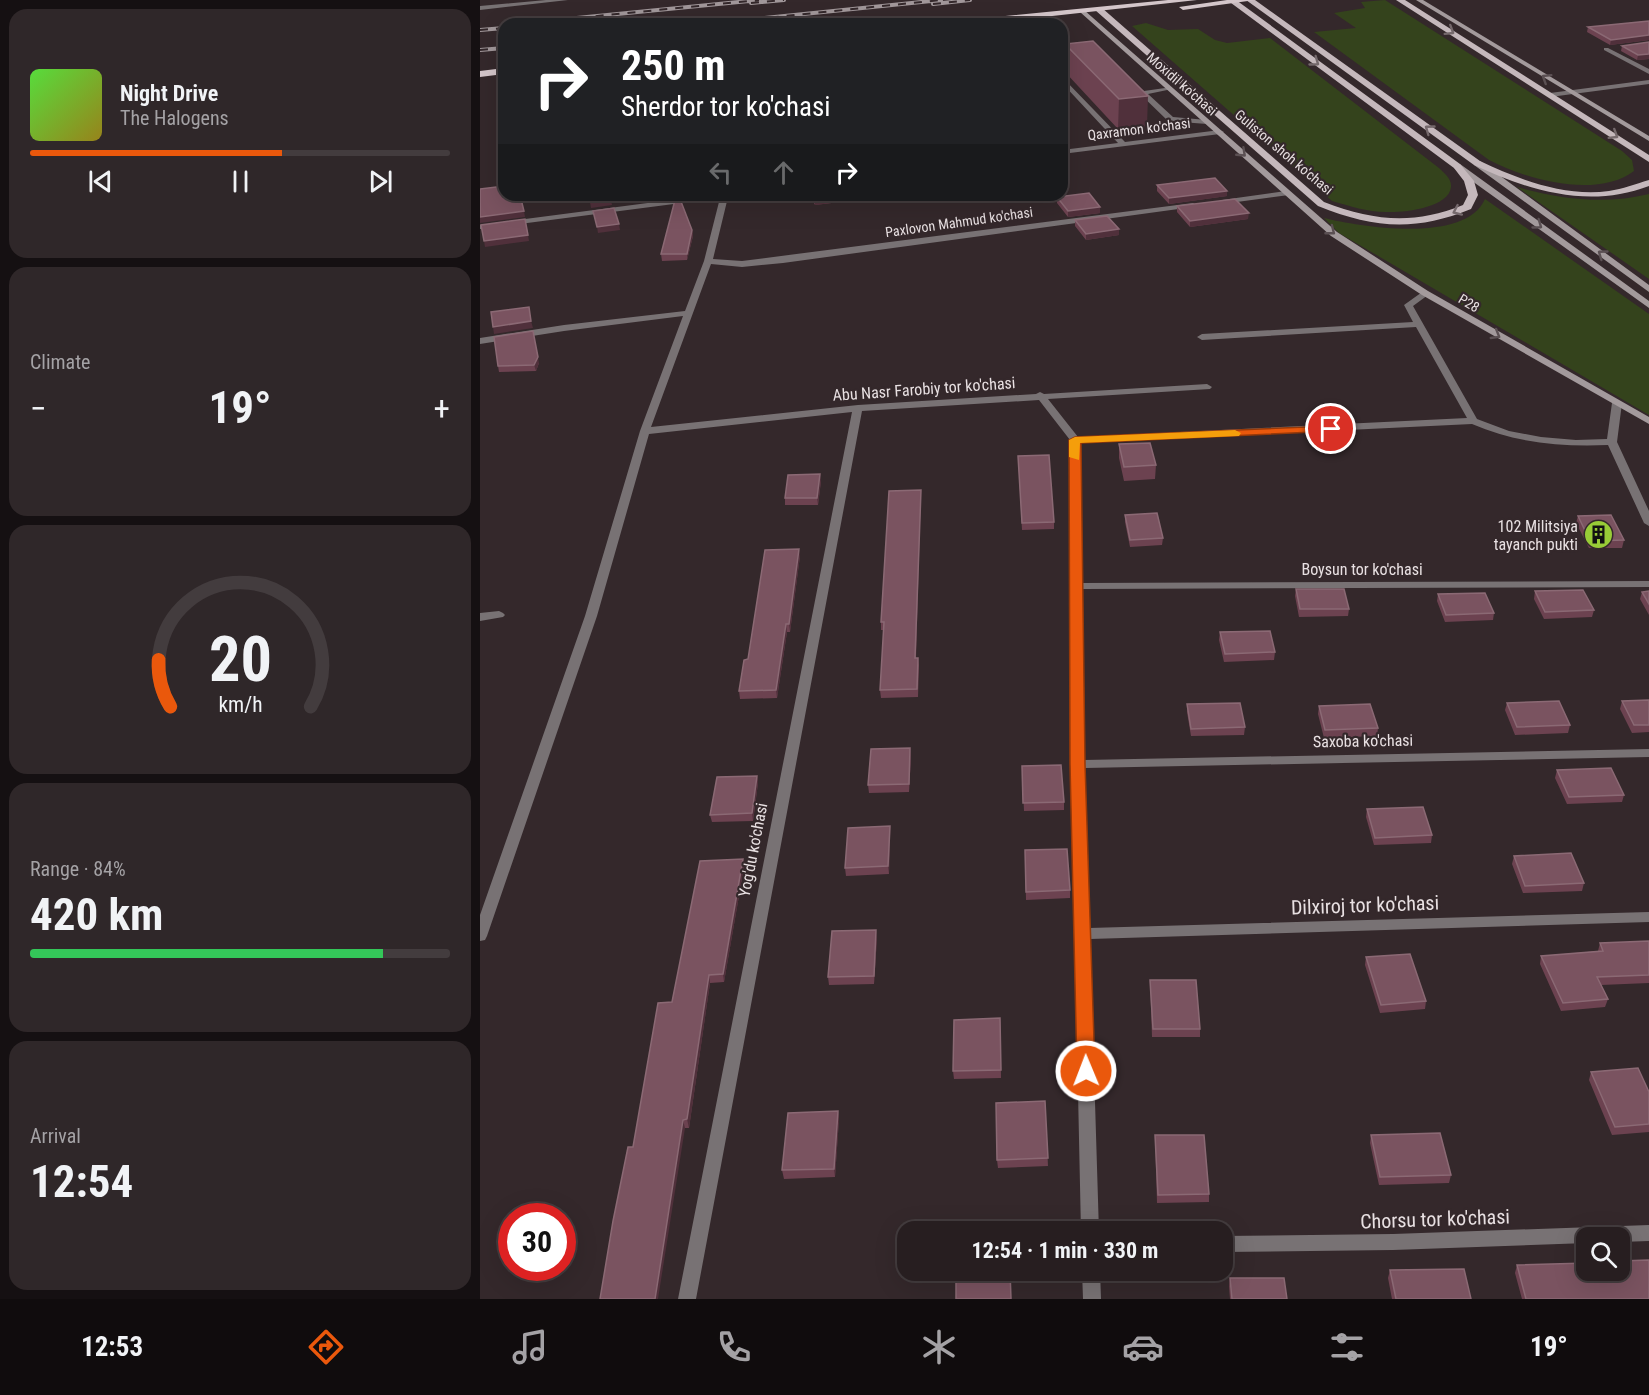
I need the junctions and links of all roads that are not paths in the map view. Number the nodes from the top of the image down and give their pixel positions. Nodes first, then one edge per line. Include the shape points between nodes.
1 (565, 0) edge
2 (1193, 0) edge
3 (1232, 0) edge
4 (1250, 0) edge
5 (1400, 0) edge
6 (1419, 0) edge
7 (480, 8) edge
8 (1102, 12) junction
9 (1085, 14) junction
10 (1033, 18) edge
11 (1061, 18) edge
12 (1617, 47) edge
13 (498, 72) edge
14 (1649, 72) edge
15 (480, 74) edge
16 (498, 79) edge
17 (480, 81) edge
18 (1129, 81) edge
19 (1649, 82) edge
20 (1068, 85) edge
21 (1170, 88) junction
22 (1569, 92) junction
23 (1142, 93) junction
24 (1550, 95) junction
25 (1208, 122) junction
26 (1220, 132) junction
27 (1649, 139) edge
28 (1124, 145) junction
29 (1068, 151) edge
30 (1649, 159) edge
31 (1477, 163) junction
32 (1456, 165) junction
33 (1649, 183) edge
34 (1286, 194) junction
35 (680, 201) edge
36 (724, 201) edge
37 (1215, 202) edge
38 (1204, 204) edge
39 (480, 227) edge
40 (708, 261) junction
41 (1649, 289) edge
42 (1425, 293) junction
43 (1649, 305) edge
44 (687, 313) junction
45 (1419, 324) junction
46 (1202, 337) dead end
47 (480, 341) edge
48 (1207, 387) dead end
49 (1040, 395) junction
50 (1617, 403) junction
51 (858, 408) junction
52 (1473, 421) junction
53 (1649, 422) edge
54 (645, 431) junction
55 (1075, 440) junction
56 (1612, 442) junction
57 (1649, 523) edge
58 (1649, 585) edge
59 (1075, 586) junction
60 (499, 615) dead end
61 (480, 617) edge
62 (1649, 753) edge
63 (1078, 764) junction
64 (1649, 917) edge
65 (1083, 934) junction
66 (480, 936) edge
67 (1090, 1221) edge
68 (1649, 1233) edge
69 (1233, 1244) edge
70 (1091, 1281) edge
71 (687, 1299) edge
72 (1092, 1299) edge

1 - 7 street
2 - 8 highway
3 -> 32 main road, Guliston shoh ko'chasi
4 - 8 highway
31 -> 4 main road
5 -> 24 main road
22 -> 6 main road
8 - 9 highway
32 -> 8 main road, Guliston shoh ko'chasi via 1469,181 1473,195 1467,207 1445,216 1383,222 1338,211 1315,199
9 - 10 highway
9 - 11 highway
9 - 21 main road, Moxidil ko'chasi
12 - 14 street via 1606,49
13 - 15 highway
16 - 17 highway
18 - 23 street
19 - 22 street
20 - 28 street
21 - 23 street
21 - 25 main road, Moxidil ko'chasi
22 - 24 street
22 - 27 main road
23 - 25 street via 1171,119
24 -> 30 main road
25 - 26 main road, Moxidil ko'chasi
26 - 28 street, Qaxramon ko'chasi
26 -> 34 main road, Moxidil ko'chasi
28 - 29 street, Qaxramon ko'chasi
31 - 33 main road via 1519,182 1577,193 1620,192
41 -> 31 main road
32 -> 43 main road, Guliston shoh ko'chasi
34 - 37 street
34 -> 42 main road, Р28 via 1334,234
35 - 39 street
36 - 40 street
38 - 40 street, Paxlovon Mahmud ko'chasi via 783,260 742,264
40 - 44 street
42 - 45 street via 1408,305
42 -> 50 main road, Р28
44 - 47 street
44 - 54 street
45 - 46 street
45 - 52 street
48 - 49 street, Abu Nasr Farobiy tor ko'chasi
49 - 51 street, Abu Nasr Farobiy tor ko'chasi
49 - 55 street
50 - 53 main road, Р28
50 - 56 street
51 - 54 street, Abu Nasr Farobiy tor ko'chasi
51 - 71 street, Yog'du ko'chasi
52 - 55 street
52 - 56 street via 1491,430 1534,440
54 - 66 street via 591,616
55 - 59 street
56 - 57 street
58 - 59 street, Boysun tor ko'chasi
59 - 63 street
60 - 61 street
62 - 63 street, Saxoba ko'chasi
63 - 65 street
64 - 65 street, Dilxiroj tor ko'chasi
65 - 67 street
68 - 69 street, Chorsu tor ko'chasi
70 - 72 street

